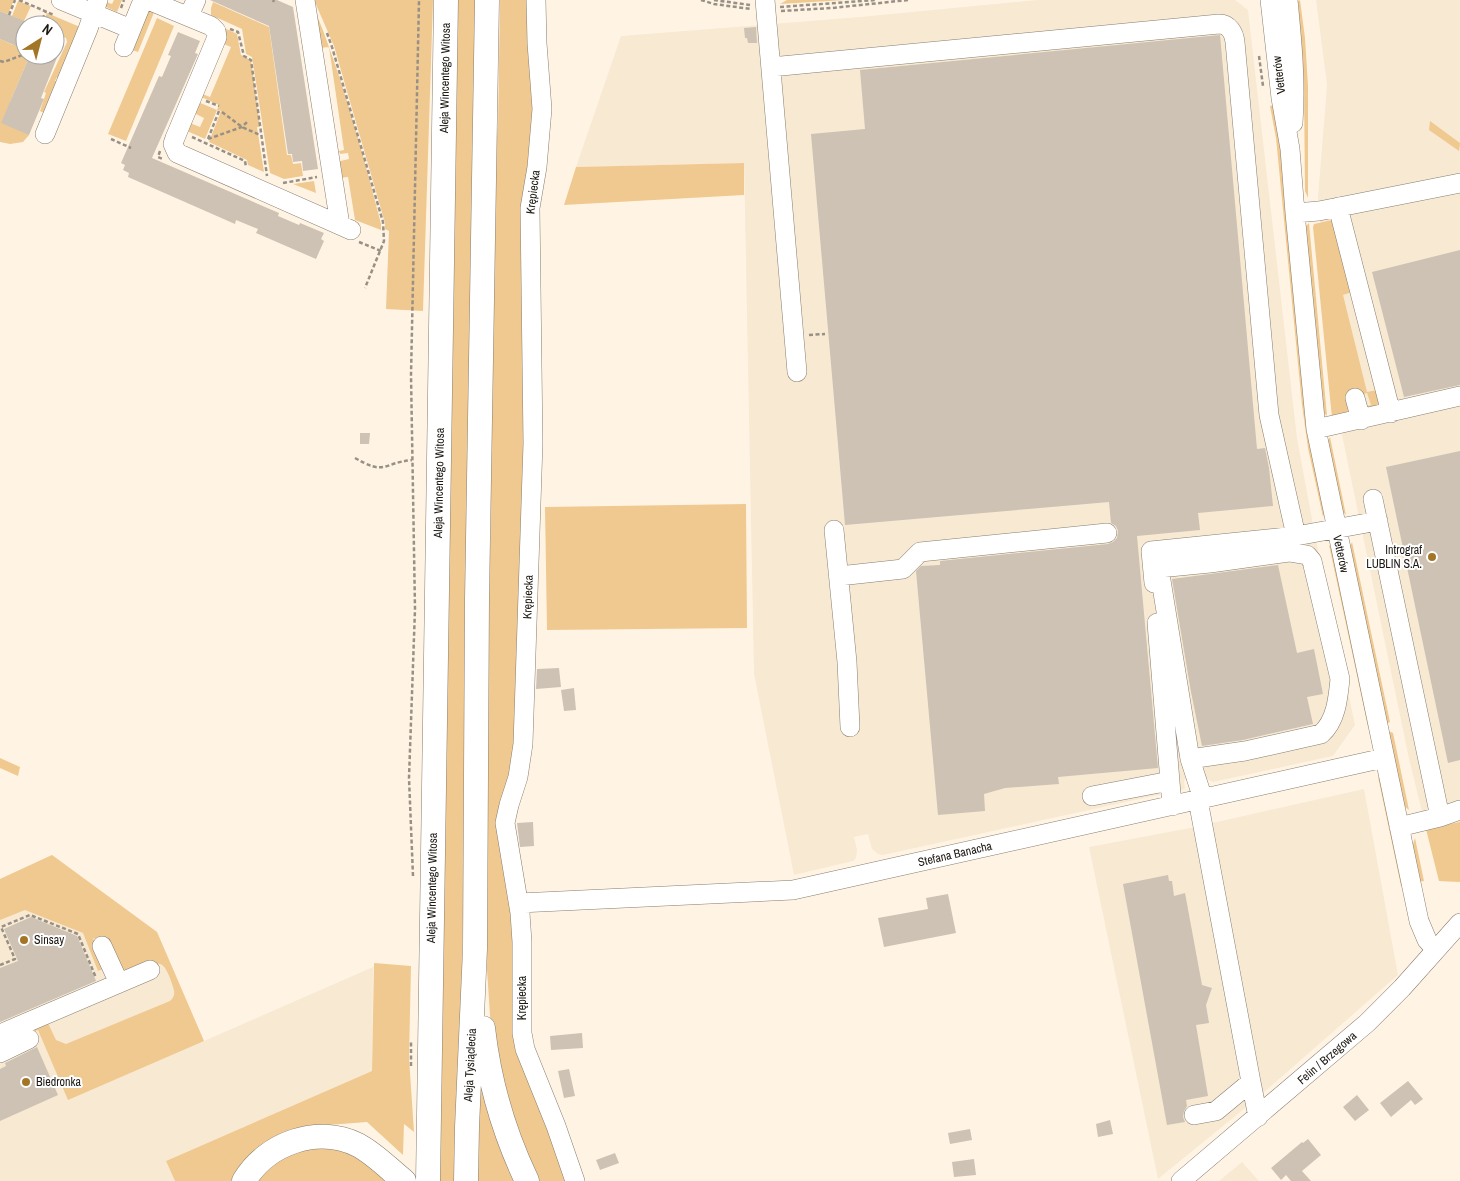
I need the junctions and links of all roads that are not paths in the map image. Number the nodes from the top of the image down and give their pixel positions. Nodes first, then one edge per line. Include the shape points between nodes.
1 (143, 0) edge
2 (148, 0) edge
3 (305, 0) edge
4 (446, 0) edge
5 (487, 0) edge
6 (536, 0) edge
7 (1270, 0) edge
8 (1288, 0) edge
9 (766, 6) edge
10 (96, 7) edge
11 (58, 8) edge
12 (192, 8) edge
13 (131, 29) junction
14 (124, 47) dead end
15 (771, 67) junction
16 (46, 134) dead end
17 (1290, 149) junction
18 (1460, 184) edge
19 (1338, 207) junction
20 (1295, 213) junction
21 (797, 372) dead end
22 (1460, 396) edge
23 (1355, 398) dead end
24 (1391, 413) junction
25 (1361, 420) junction
26 (1316, 429) junction
27 (1373, 499) dead end
28 (1378, 521) junction
29 (834, 530) dead end
30 (1336, 530) junction
31 (1107, 533) dead end
32 (1296, 536) junction
33 (838, 576) junction
34 (850, 727) dead end
35 (1384, 758) junction
36 (1190, 759) junction
37 (1170, 781) junction
38 (1092, 796) dead end
39 (1200, 799) junction
40 (1172, 806) junction
41 (1460, 810) edge
42 (1440, 817) junction
43 (1399, 827) junction
44 (519, 904) junction
45 (1460, 923) edge
46 (102, 946) dead end
47 (475, 949) junction
48 (1436, 950) junction
49 (150, 970) dead end
50 (118, 983) junction
51 (0, 1034) edge
52 (29, 1040) dead end
53 (0, 1053) edge
54 (1251, 1082) junction
55 (1194, 1115) dead end
56 (1258, 1117) junction
57 (417, 1177) edge
58 (244, 1181) edge
59 (466, 1181) edge
60 (527, 1181) edge
61 (575, 1181) edge
62 (1181, 1181) edge

1 - 13 street
2 - 12 street
3 - 12 street via 348,232 177,153 173,144 175,138 217,37 216,31
4 - 57 main road, Aleja Wincentego Witosa via 430,966
5 - 47 main road
6 - 44 street, Krępiecka via 542,109 530,208 533,443 523,734 518,777 505,823
7 - 17 street, Vetterów
8 - 17 street, Vetterów via 1295,100
9 - 15 street
10 - 11 street
10 - 13 street
10 - 16 street
13 - 14 street
15 - 21 street
15 - 32 street via 1219,24 1230,29 1235,42 1269,415
17 - 20 street, Vetterów
18 - 19 street
19 - 20 street
19 - 24 street
20 - 26 street, Vetterów
22 - 24 street
23 - 25 street
24 - 25 street
25 - 26 street
26 - 30 street, Vetterów
27 - 28 street
28 - 30 street
28 - 42 street
29 - 33 street
30 - 32 street
30 - 35 street, Vetterów
31 - 33 street via 920,552 904,569
32 - 37 street via 1151,551
33 - 34 street
35 - 39 street, Stefana Banacha
35 - 43 street, Vetterów
36 - 36 street via 1159,568 1289,552 1307,555 1312,561 1340,680 1338,699 1328,728 1321,734
36 - 39 street
37 - 38 street
37 - 40 street
39 - 40 street, Stefana Banacha
39 - 54 street
40 - 44 street, Stefana Banacha via 793,890
41 - 42 street
42 - 43 street
43 - 48 street, Vetterów via 1420,927
44 - 61 street, Krępiecka via 525,1049
45 - 48 street, Felin / Brzegowa
46 - 50 street
47 - 59 main road, Aleja Tysiąclecia
47 - 60 main road via 491,1079 509,1138
48 - 56 street, Felin / Brzegowa via 1367,1023
49 - 50 street
50 - 51 street
52 - 53 street
54 - 55 street via 1216,1111
54 - 56 street
56 - 62 street, Felin / Brzegowa
57 - 58 main road via 359,1146 323,1136 296,1141 273,1151

